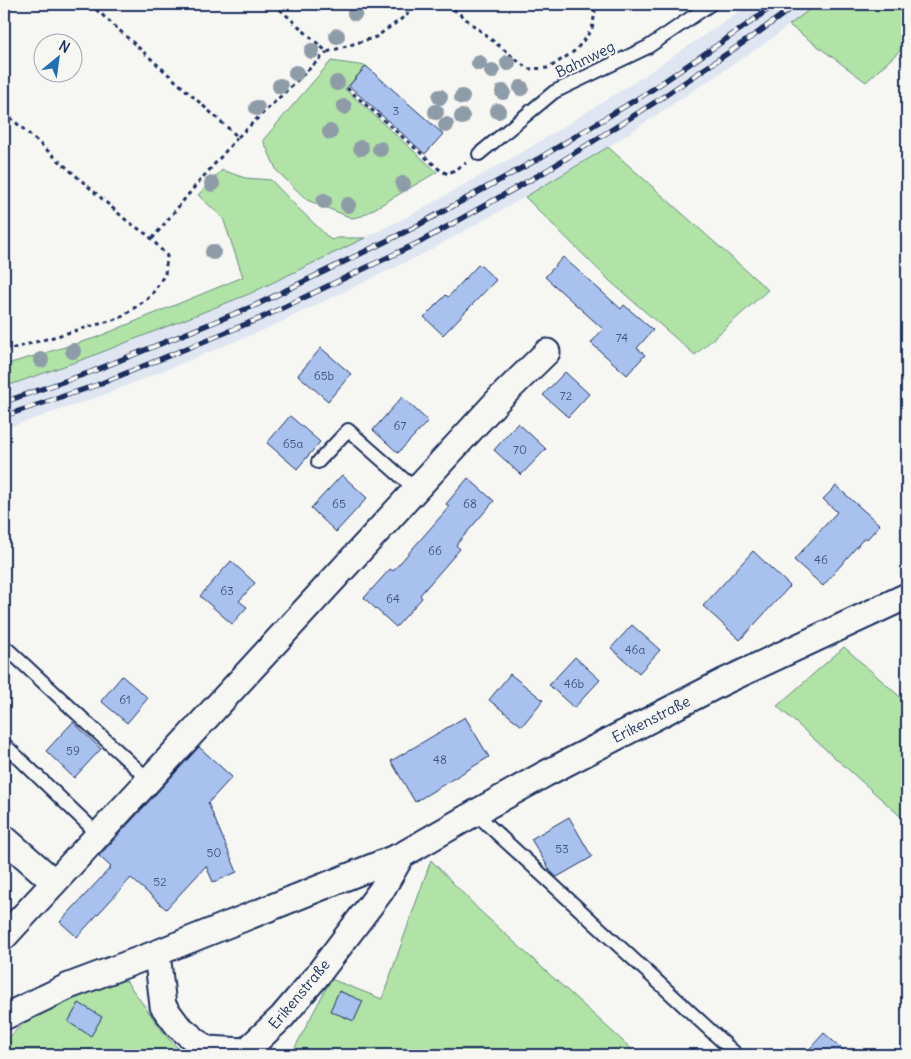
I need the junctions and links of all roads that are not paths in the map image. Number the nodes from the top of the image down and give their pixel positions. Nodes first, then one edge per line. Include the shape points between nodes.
1 (711, 4) edge
2 (479, 154) road end
3 (547, 352) dead end
4 (318, 462) dead end
5 (416, 490) junction
6 (907, 596) edge
7 (4, 646) edge
8 (4, 744) edge
9 (149, 780) junction
10 (475, 813) junction
11 (98, 835) junction
12 (4, 838) edge
13 (402, 855) junction
14 (54, 882) junction
15 (4, 937) edge
16 (157, 954) junction
17 (4, 1017) edge
18 (737, 1055) edge

1 - 2 lane, Bahnweg via 648,47 554,92
3 - 5 street
4 - 5 lane via 348,430
5 - 9 street
6 - 10 street, Erikenstraße via 723,682
7 - 9 lane
8 - 11 lane
9 - 11 street
10 - 13 street, Erikenstraße
10 - 18 lane
11 - 14 street
12 - 14 street
13 - 16 street, Erikenstraße
13 - 16 street, Erikenstraße via 381,891 316,977 282,1018 246,1051 206,1049 178,1026 163,1006
14 - 15 street
16 - 17 street, Erikenstraße via 69,986

